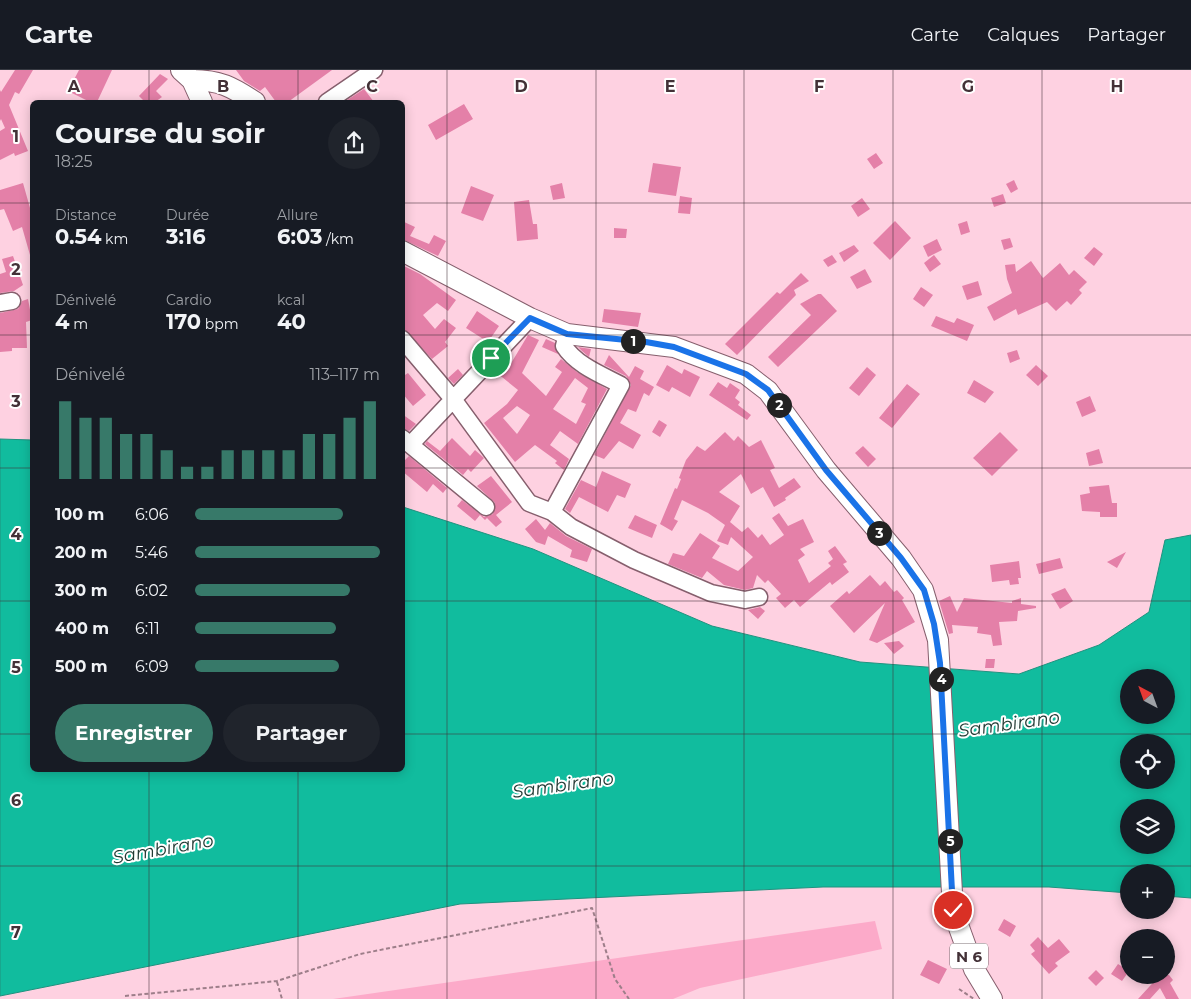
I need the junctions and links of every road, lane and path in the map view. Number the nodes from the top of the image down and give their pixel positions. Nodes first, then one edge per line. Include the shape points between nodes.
1 (374, 70) edge
2 (187, 75) edge
3 (201, 100) edge
4 (252, 100) edge
5 (330, 100) edge
6 (405, 253) edge
7 (530, 318) junction
8 (567, 334) junction
9 (405, 343) edge
10 (453, 399) junction
11 (407, 441) edge
12 (486, 507) dead end
13 (552, 512) junction
14 (759, 596) dead end
15 (277, 981) junction
16 (959, 989) dead end
17 (125, 996) dead end
18 (282, 999) edge
19 (629, 999) edge
20 (974, 999) edge
21 (992, 999) edge

1 - 5 street
2 - 3 main road
2 - 4 main road via 228,85
6 - 7 main road, N 6
7 - 8 main road, N 6
7 - 10 street
8 - 13 street via 564,346 568,352 621,385
8 - 21 main road, N 6 via 674,347 746,374 768,390 826,470 924,590 940,663 953,910 974,968
9 - 10 street
10 - 11 street
10 - 13 street via 529,503
11 - 12 street
13 - 14 street via 571,527 626,556 711,593 745,600
15 - 17 path
15 - 18 path
15 - 19 path via 360,954 592,908 615,980
16 - 20 path

